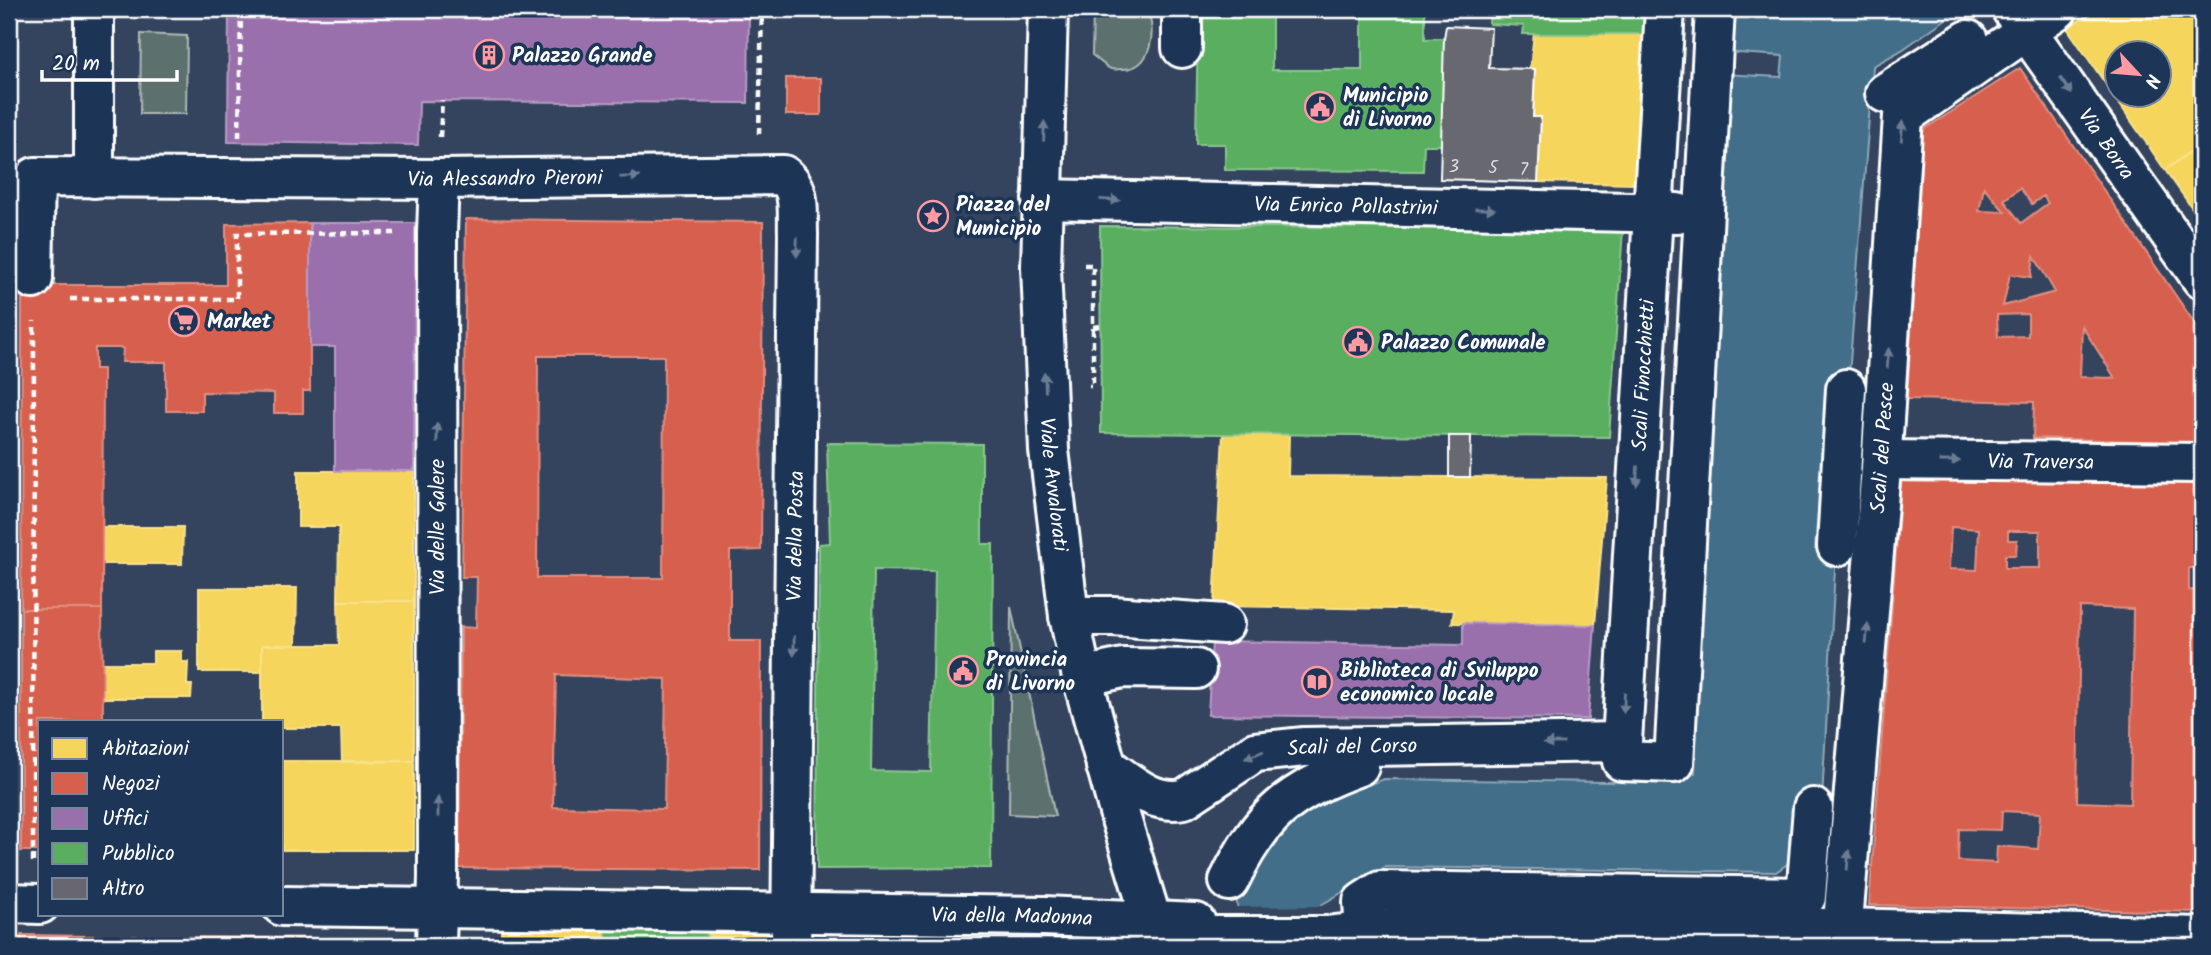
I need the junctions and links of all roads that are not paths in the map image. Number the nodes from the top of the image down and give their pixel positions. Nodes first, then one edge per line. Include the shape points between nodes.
1 (94, 9) edge
2 (1048, 9) edge
3 (1182, 9) edge
4 (1665, 9) edge
5 (1715, 9) edge
6 (2058, 9) edge
7 (2017, 17) edge
8 (1182, 48) dead end
9 (1885, 93) dead end
10 (94, 178) junction
11 (775, 178) joint
12 (439, 179) junction
13 (1042, 199) junction
14 (1653, 212) junction
15 (1703, 214) junction
16 (2202, 279) edge
17 (42, 297) road end
18 (1846, 389) dead end
19 (2202, 463) edge
20 (1882, 464) junction
21 (1842, 465) junction
22 (1837, 546) dead end
23 (1069, 616) junction
24 (1224, 624) dead end
25 (1196, 669) dead end
26 (1082, 677) junction
27 (1622, 742) junction
28 (1359, 747) junction
29 (1106, 766) junction
30 (1813, 808) dead end
31 (1229, 881) dead end
32 (9, 903) edge
33 (38, 904) edge
34 (284, 906) edge
35 (437, 917) edge
36 (791, 922) edge
37 (1156, 934) edge
38 (1842, 937) edge
39 (2202, 937) edge
40 (1365, 939) edge
41 (2110, 941) edge
42 (1082, 946) edge
43 (1114, 946) edge

1 - 10 street
13 -> 2 street, Viale Avvalorati
3 - 8 street
4 - 14 street, Scali Finocchietti
5 - 15 street
6 - 7 street
7 - 9 street
7 -> 16 street, Via Borra
20 -> 7 street, Scali del Pesce via 1903,116
10 - 12 street, Via Alessandro Pieroni via 235,166
10 - 17 street, Via Alessandro Pieroni via 35,177
12 -> 11 street, Via Alessandro Pieroni
11 -> 36 street, Via della Posta via 796,190 798,234
35 -> 12 street, Via delle Galere
13 -> 14 street, Via Enrico Pollastrini
23 -> 13 street, Viale Avvalorati via 1049,450 1041,295
14 - 15 street, Via Enrico Pollastrini
14 -> 27 street, Scali Finocchietti
15 - 27 street via 1674,764 1622,761
18 - 21 street
20 -> 19 street, Via Traversa
20 - 21 street, Via Traversa
38 -> 20 street, Scali del Pesce
21 - 22 street
23 - 24 street
23 - 26 street, Viale Avvalorati
25 - 26 street via 1124,668
26 - 29 street, Viale Avvalorati
27 -> 28 street, Scali del Corso
28 -> 29 street, Scali del Corso via 1255,752 1184,799 1172,801 1146,794
28 - 31 street via 1359,766 1297,793 1260,826
29 - 37 street, Viale Avvalorati
30 - 40 street via 1806,897 1380,891 1363,902
32 - 33 street
34 - 35 street, Via della Madonna
35 - 36 street, Via della Madonna
36 - 37 street, Via della Madonna via 1044,916
37 - 40 street, Via della Madonna via 1196,923 1197,936
38 - 40 street via 1412,926
38 - 41 street
39 - 41 street
42 - 43 street

